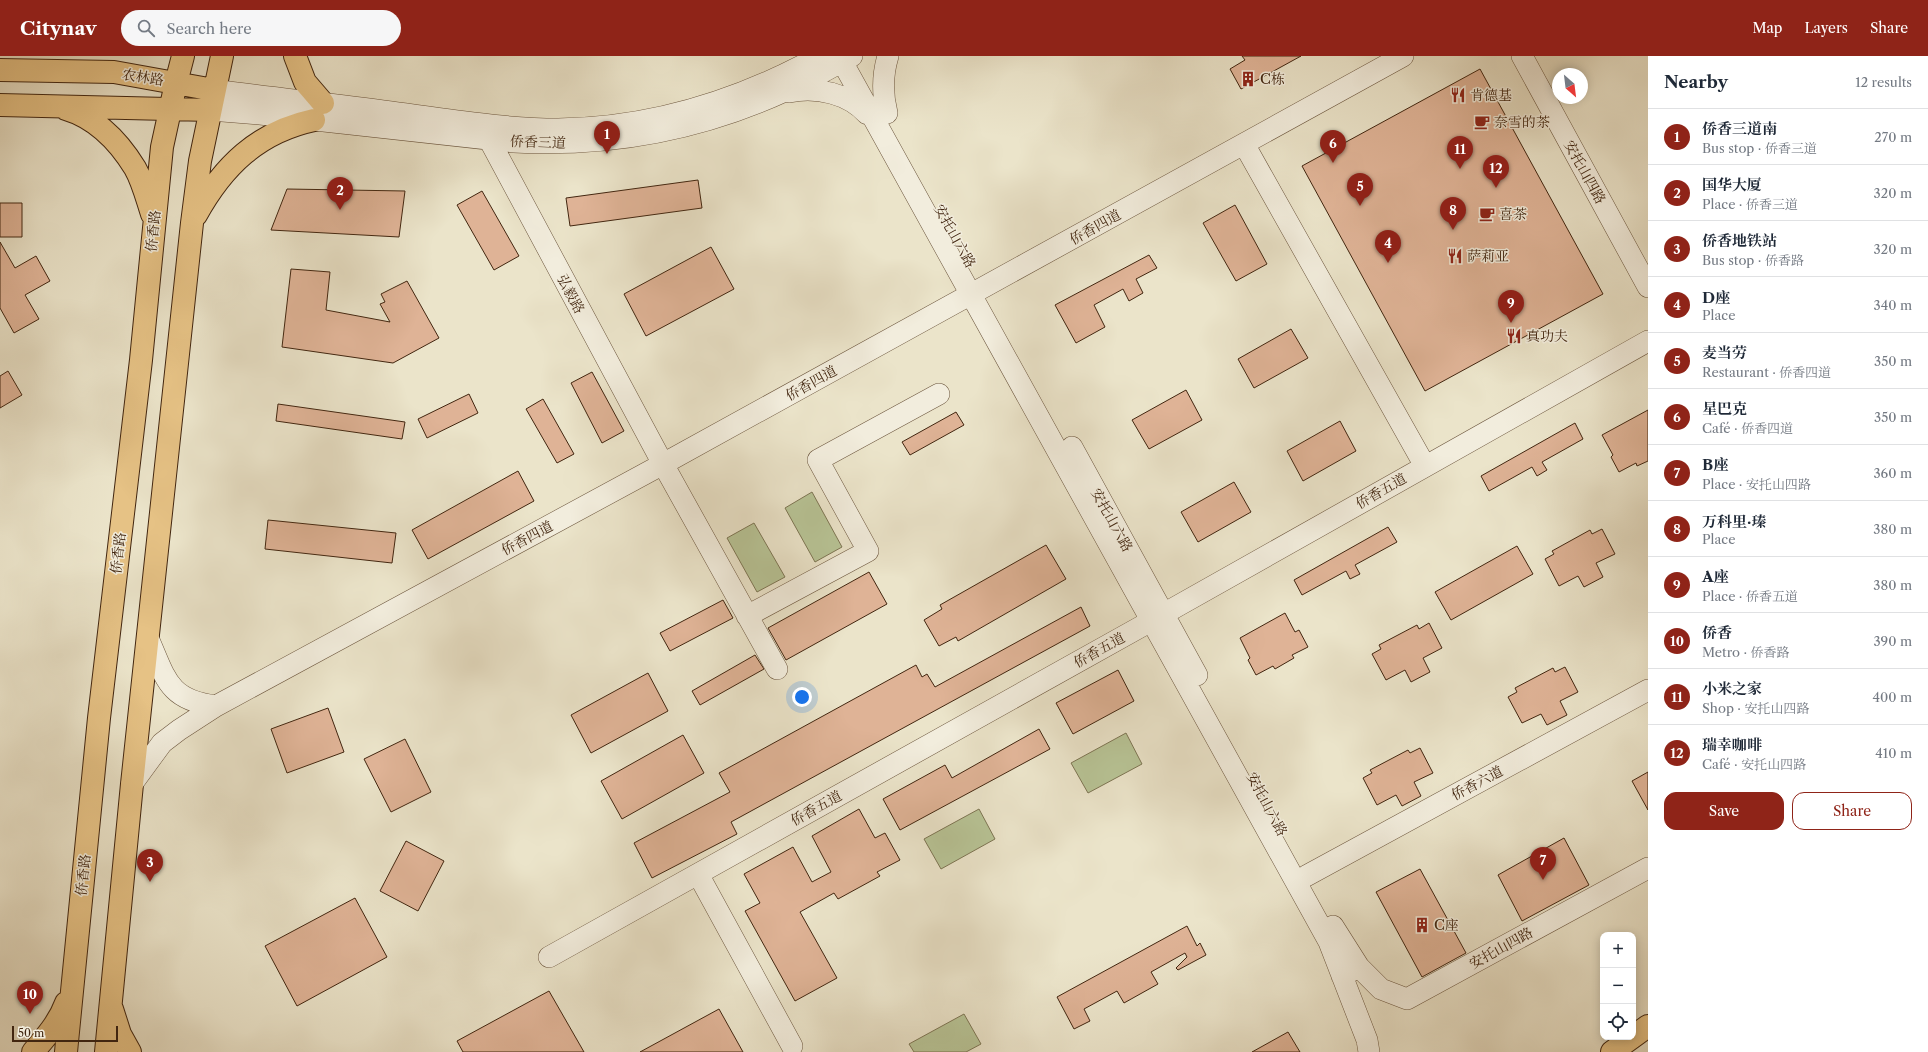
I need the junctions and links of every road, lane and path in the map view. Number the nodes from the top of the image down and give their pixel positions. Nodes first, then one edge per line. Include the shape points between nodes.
1 (102, 56) edge
2 (183, 56) edge
3 (222, 56) edge
4 (295, 56) edge
5 (789, 56) edge
6 (820, 56) edge
7 (888, 56) edge
8 (1403, 56) edge
9 (1522, 56) edge
10 (847, 57) edge
11 (0, 70) edge
12 (43, 70) junction
13 (176, 83) junction
14 (744, 92) junction
15 (774, 96) junction
16 (212, 100) junction
17 (0, 105) edge
18 (54, 106) junction
19 (169, 109) junction
20 (319, 112) junction
21 (884, 123) junction
22 (484, 131) junction
23 (1244, 144) junction
24 (154, 223) junction
25 (192, 223) junction
26 (1648, 287) edge
27 (978, 291) junction
28 (1648, 341) edge
29 (939, 394) dead end
30 (663, 464) junction
31 (1425, 466) junction
32 (747, 616) junction
33 (1157, 617) junction
34 (148, 638) junction
35 (777, 669) dead end
36 (1648, 690) edge
37 (216, 706) junction
38 (132, 784) junction
39 (1648, 868) edge
40 (698, 874) junction
41 (1306, 876) junction
42 (549, 957) dead end
43 (1351, 971) junction
44 (72, 983) junction
45 (110, 999) junction
46 (1648, 1026) edge
47 (792, 1046) dead end
48 (33, 1052) edge
49 (66, 1052) edge
50 (106, 1052) edge
51 (130, 1052) edge
52 (1369, 1052) edge
53 (1612, 1052) edge

1 - 12 main road via 82,63
2 - 13 main road, 侨香路
3 - 16 main road
4 - 20 main road
5 - 14 street via 772,74
6 - 14 street, 侨香三道
7 - 21 street via 882,82
8 - 23 street, 侨香四道
9 - 26 street, 安托山四路
10 - 15 street, 侨香三道
10 - 21 street, 安托山六路
11 - 12 main road, 农林路
12 - 13 main road, 农林路 via 114,72
13 - 16 main road, 农林路
13 - 19 main road, 侨香路
14 - 22 street, 侨香三道 via 697,108 624,124
15 - 21 street via 794,91 841,96
15 - 22 street, 侨香三道 via 698,124 607,141 552,144
16 - 19 main road, 农林路
16 - 20 street, 侨香三道
16 - 25 main road via 200,161
17 - 18 main road, 农林路
18 - 19 main road, 农林路
18 - 24 main road via 73,110 82,115 120,146 135,169
19 - 24 main road, 侨香路
20 - 22 street, 侨香三道
20 - 25 main road via 302,123 278,132 240,156 216,183
21 - 27 street, 安托山六路
22 - 30 street, 弘毅路
23 - 27 street, 侨香四道
23 - 31 street
24 - 44 main road, 侨香路
25 - 34 main road
27 - 30 street, 侨香四道
27 - 33 street, 安托山六路
28 - 31 street, 侨香五道
29 - 32 street via 818,460 868,551
30 - 32 street, 弘毅路
30 - 37 street, 侨香四道
31 - 33 street, 侨香五道
32 - 35 street, 弘毅路
33 - 40 street, 侨香五道
33 - 41 street, 安托山六路
33 - 43 street, 安托山六路 via 1329,942
34 - 37 street via 171,686 180,695 197,703
34 - 38 main road
36 - 41 street, 侨香六道
37 - 38 street, 侨香四道 via 162,743
38 - 45 main road
39 - 43 street, 安托山四路 via 1407,1000 1381,989
40 - 42 street, 侨香五道
40 - 47 street
41 - 43 street, 安托山六路 via 1341,940
43 - 52 street, 安托山六路
44 - 48 main road via 62,1014
44 - 49 main road, 侨香路
45 - 50 main road
45 - 51 main road via 116,1022
46 - 53 main road

